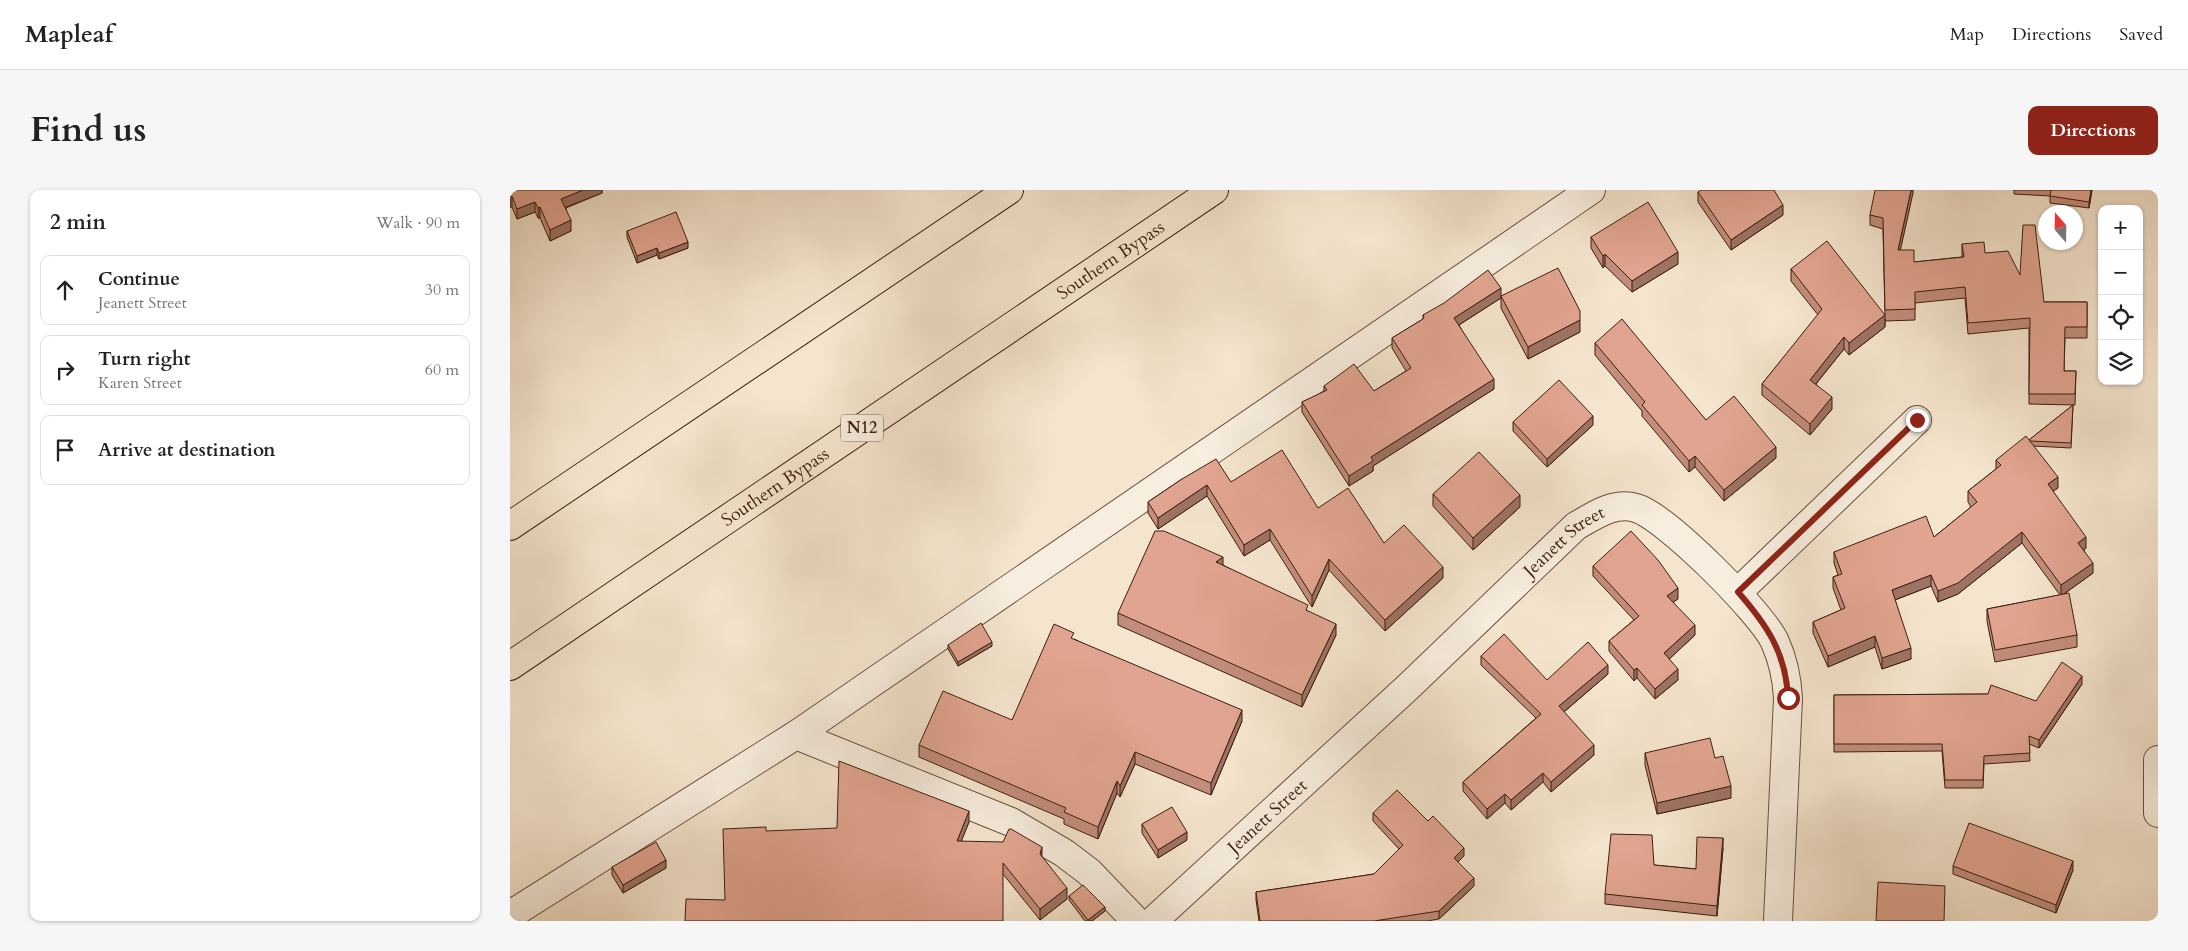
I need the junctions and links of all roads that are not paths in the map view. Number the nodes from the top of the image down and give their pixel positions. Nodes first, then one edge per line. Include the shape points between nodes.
1 (1009, 190) edge
2 (1214, 190) edge
3 (1591, 190) edge
4 (1917, 420) dead end
5 (510, 526) edge
6 (1738, 592) junction
7 (510, 666) edge
8 (796, 735) junction
9 (2158, 760) edge
10 (2158, 813) edge
11 (510, 915) edge
12 (1136, 921) edge
13 (1153, 921) edge
14 (1778, 921) edge

1 - 5 highway
2 - 7 highway, Southern Bypass / N12
3 - 8 street
4 - 6 street
6 - 13 street, Jeanett Street via 1654,518 1636,508 1617,506 1598,513 1576,526 1407,688
6 - 14 street, Jeanett Street via 1775,642 1787,681
8 - 11 street
8 - 12 street via 1011,822 1064,853 1089,872
9 - 10 street

